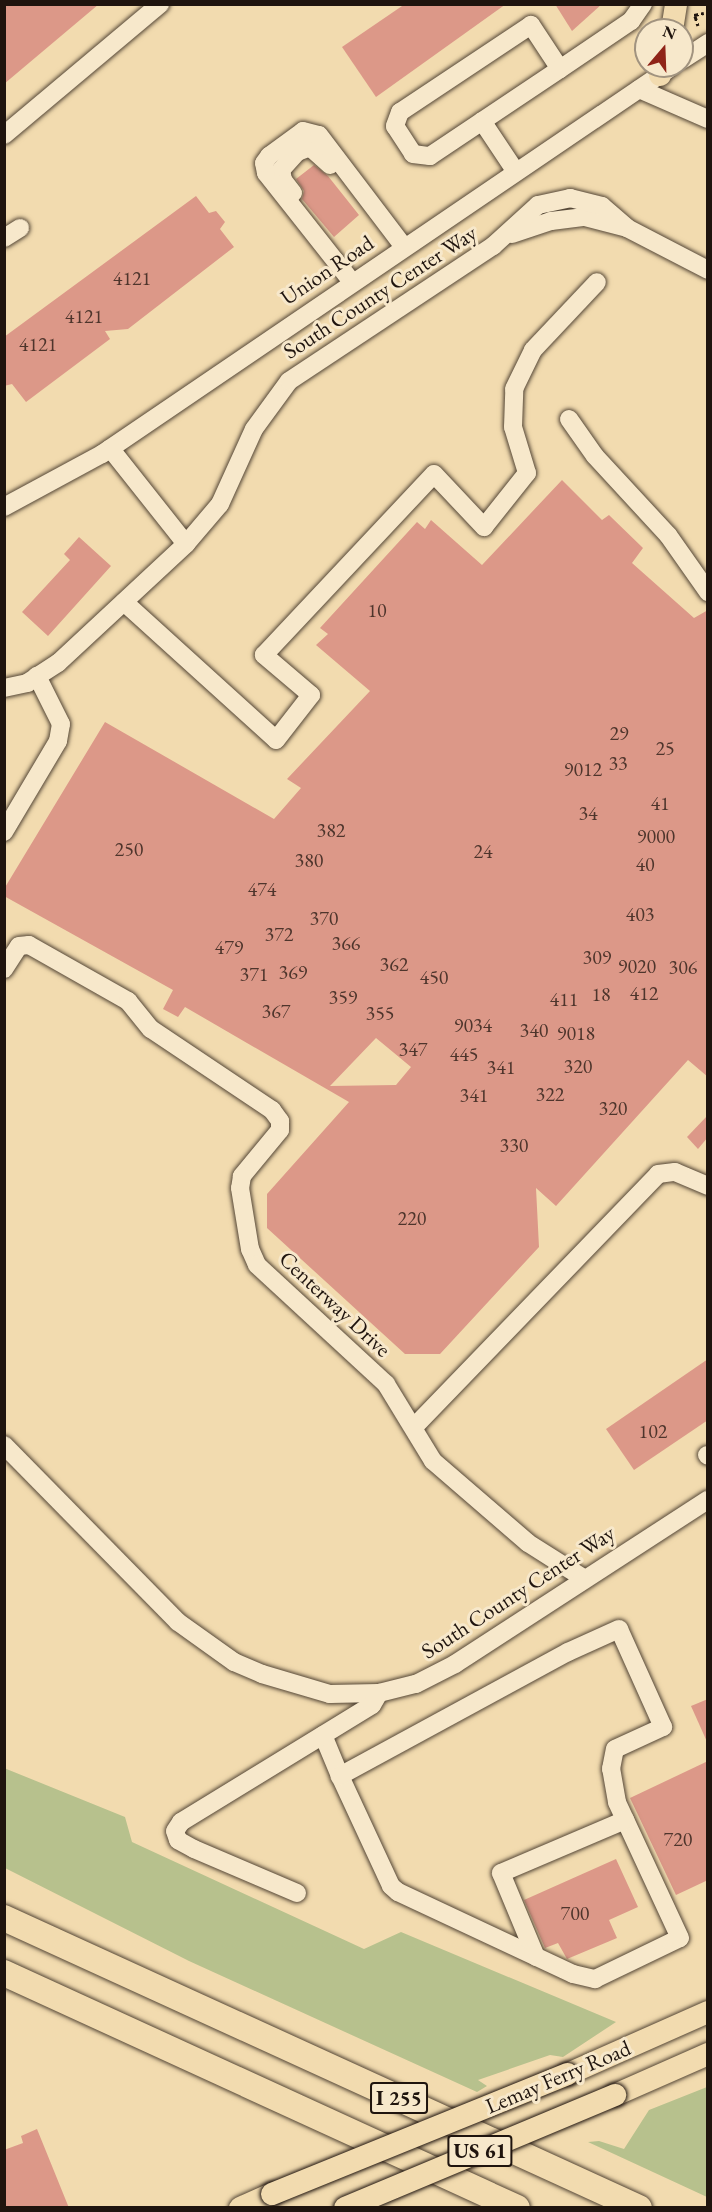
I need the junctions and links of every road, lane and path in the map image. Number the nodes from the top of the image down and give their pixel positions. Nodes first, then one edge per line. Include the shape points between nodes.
1 (160, 4) edge
2 (643, 4) edge
3 (685, 10) edge
4 (698, 26) dead end
5 (708, 43) edge
6 (694, 52) edge
7 (560, 69) junction
8 (653, 78) edge
9 (639, 89) junction
10 (707, 119) edge
11 (482, 121) junction
12 (4, 135) edge
13 (516, 172) junction
14 (20, 228) dead end
15 (4, 238) edge
16 (404, 247) junction
17 (705, 267) edge
18 (352, 282) junction
19 (597, 282) dead end
20 (569, 419) dead end
21 (110, 448) junction
22 (4, 507) edge
23 (186, 544) junction
24 (708, 591) edge
25 (124, 602) junction
26 (37, 676) junction
27 (4, 688) edge
28 (4, 832) edge
29 (4, 969) edge
30 (708, 1186) edge
31 (415, 1426) junction
32 (4, 1445) edge
33 (708, 1500) edge
34 (585, 1579) junction
35 (379, 1693) junction
36 (323, 1735) junction
37 (340, 1776) junction
38 (625, 1820) junction
39 (297, 1893) dead end
40 (4, 1918) edge
41 (536, 1957) junction
42 (4, 1973) edge
43 (708, 2012) edge
44 (708, 2054) edge
45 (240, 2208) edge
46 (345, 2208) edge
47 (517, 2208) edge
48 (639, 2208) edge

1 - 12 street
2 - 7 street via 631,21
3 - 4 path
5 - 6 street
7 - 11 street
7 - 11 street via 531,25 400,112 395,126 413,154 422,157 430,156
8 - 9 street, Union Road
9 - 10 street
9 - 13 street, Union Road
11 - 13 street
13 - 16 street, Union Road
14 - 15 street
16 - 18 street, Union Road
16 - 18 street via 319,135 303,131 269,156 264,163 266,172
17 - 23 street, South County Center Way via 627,228 585,216 551,220 508,236 289,381 254,429 220,504
18 - 21 street, Union Road
19 - 25 street via 533,350 514,389 513,427 527,473 484,527 434,474 264,655 311,695 276,740
20 - 24 street via 596,456 668,535
21 - 22 street, Union Road
21 - 23 street
23 - 25 street, South County Center Way
25 - 26 street, South County Center Way via 58,663
26 - 27 street, South County Center Way
26 - 28 street via 61,724 58,741
29 - 31 street, Centerway Drive via 19,946 29,945 128,1000 151,1029 273,1110 280,1130 242,1176 240,1188 250,1249 258,1265 386,1384
30 - 31 street via 675,1172 658,1174
31 - 34 street, Centerway Drive via 433,1461 528,1543
32 - 35 street, South County Center Way via 157,1603 234,1662 330,1694
33 - 34 street, South County Center Way
34 - 35 street, South County Center Way via 456,1664 416,1684
35 - 36 street via 372,1705
36 - 37 street
36 - 39 street via 181,1822 175,1831 178,1839 194,1848
37 - 38 street via 568,1652 619,1629 663,1727 615,1749 611,1769
37 - 41 street via 391,1886
38 - 41 street via 501,1873
38 - 41 street via 680,1938 595,1979 573,1974
40 - 48 highway, I 255
42 - 47 highway, I 255
43 - 45 main road, Lemay Ferry Road / US 61, bridge via 568,2074
44 - 46 main road, Lemay Ferry Road / US 61, bridge

